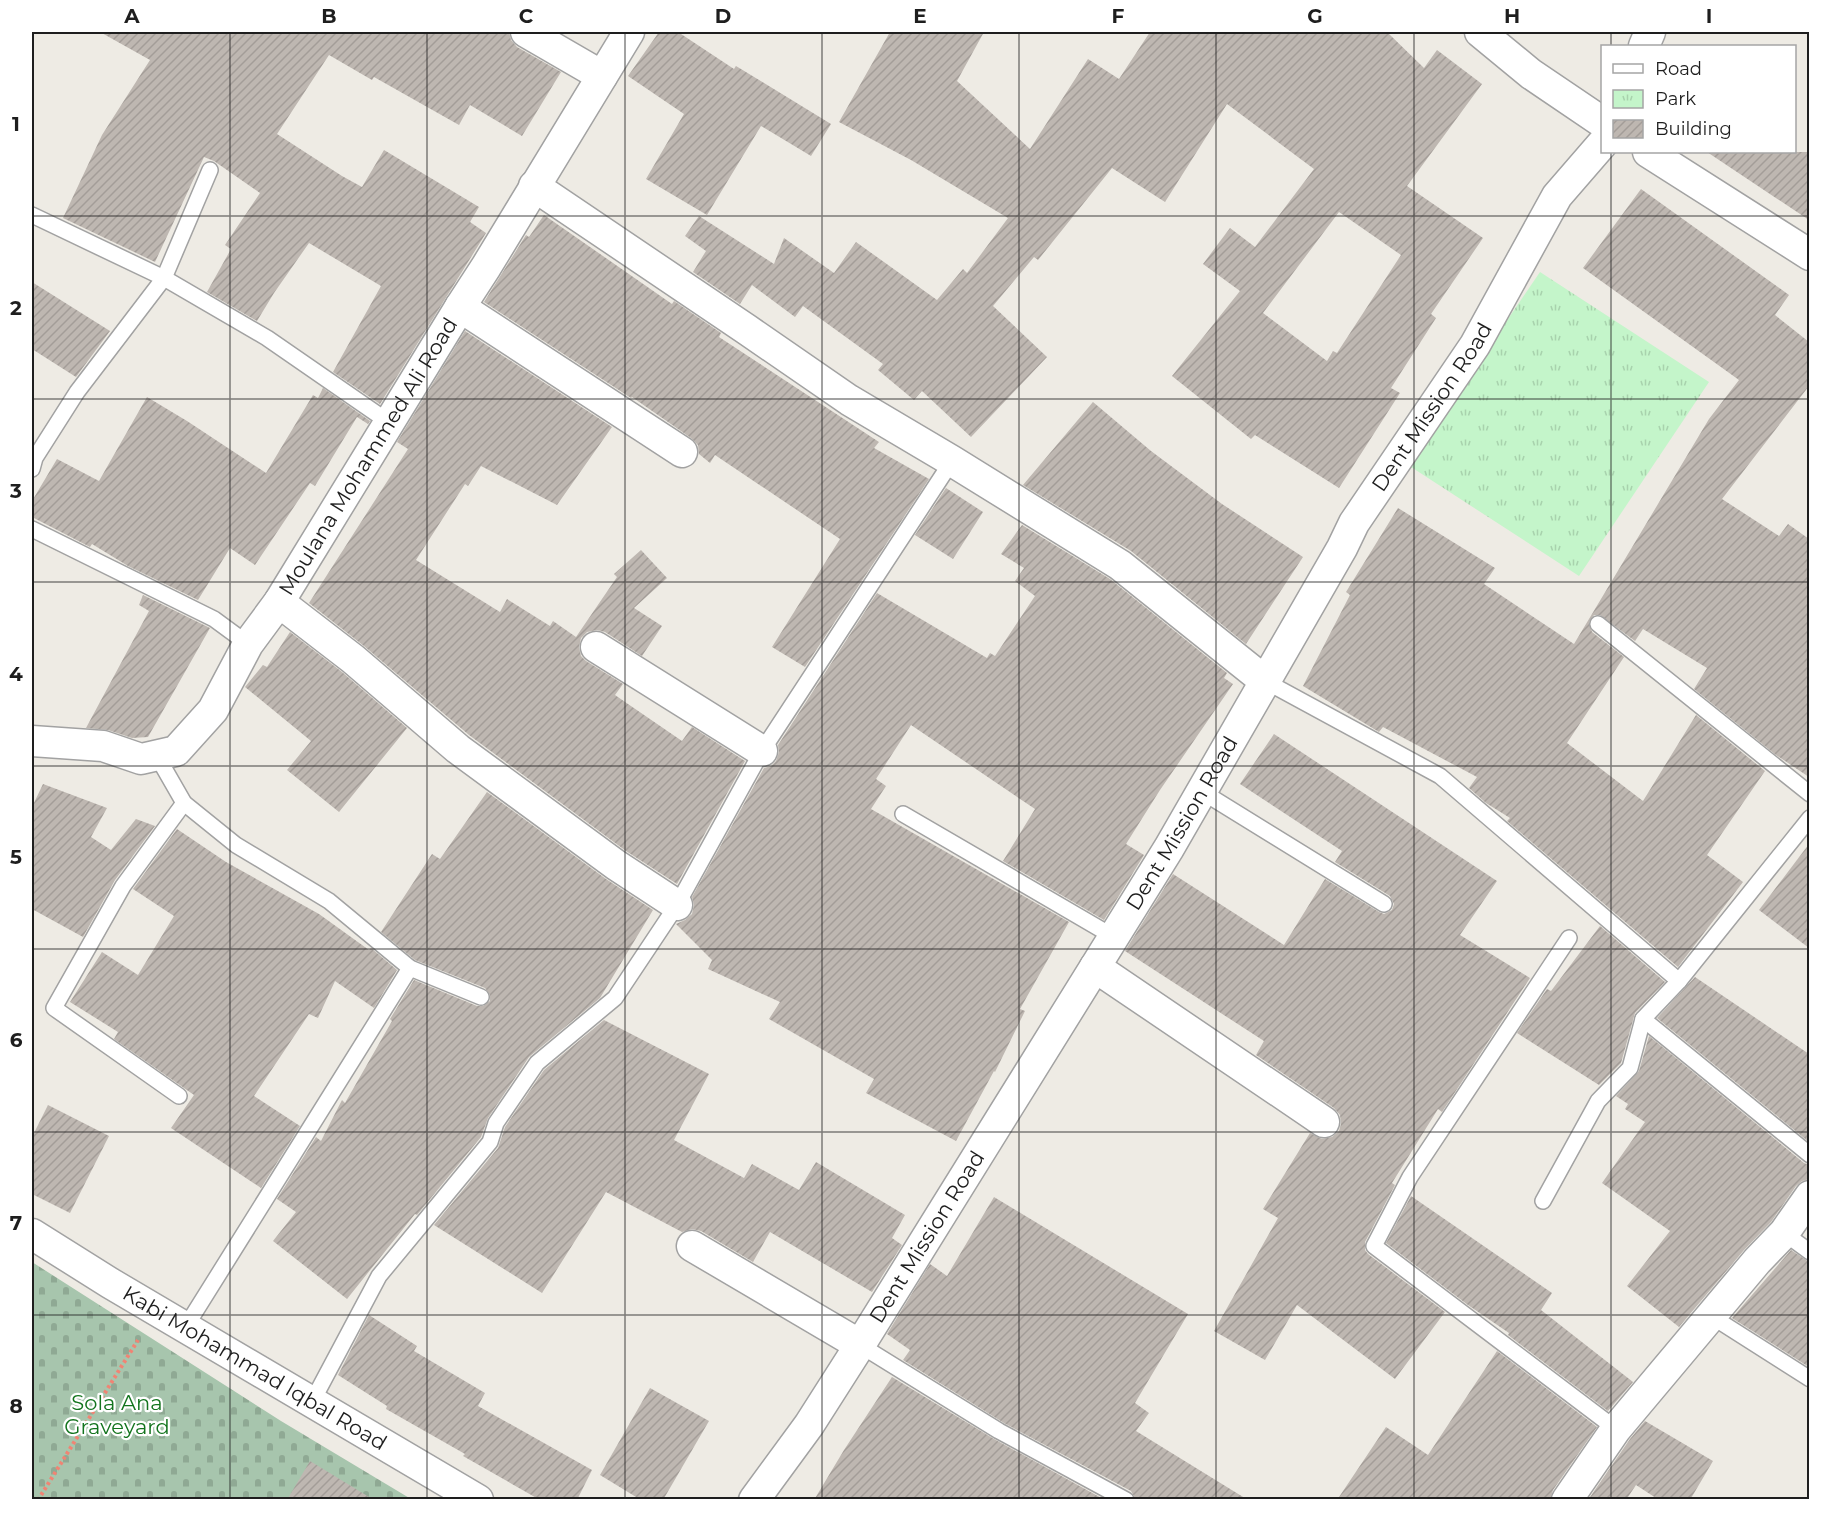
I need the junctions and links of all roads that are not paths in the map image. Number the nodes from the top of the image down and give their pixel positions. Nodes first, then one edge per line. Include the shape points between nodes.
1 (526, 32) edge
2 (629, 32) edge
3 (1480, 32) edge
4 (602, 76) junction
5 (1601, 121) edge
6 (1601, 145) edge
7 (1650, 153) edge
8 (210, 170) dead end
9 (534, 186) junction
10 (32, 215) edge
11 (1809, 255) edge
12 (164, 278) junction
13 (460, 307) junction
14 (390, 423) junction
15 (682, 452) dead end
16 (952, 461) junction
17 (32, 469) edge
18 (32, 529) edge
19 (279, 602) junction
20 (1598, 624) dead end
21 (248, 644) junction
22 (596, 647) dead end
23 (1265, 681) junction
24 (32, 741) edge
25 (762, 751) junction
26 (157, 756) junction
27 (1201, 791) junction
28 (1809, 794) edge
29 (184, 803) junction
30 (903, 814) dead end
31 (1809, 818) edge
32 (1384, 904) dead end
33 (677, 905) junction
34 (1114, 937) junction
35 (1569, 938) dead end
36 (1095, 967) junction
37 (410, 968) junction
38 (1679, 981) junction
39 (481, 997) dead end
40 (1643, 1019) junction
41 (179, 1096) dead end
42 (1324, 1122) dead end
43 (1809, 1155) edge
44 (1809, 1196) edge
45 (1543, 1201) dead end
46 (1784, 1233) junction
47 (32, 1234) edge
48 (692, 1246) dead end
49 (1809, 1252) edge
50 (1711, 1316) junction
51 (185, 1328) junction
52 (860, 1346) junction
53 (1809, 1379) edge
54 (312, 1402) junction
55 (1616, 1429) junction
56 (478, 1500) edge
57 (754, 1500) edge
58 (1126, 1500) edge
59 (1567, 1500) edge

1 - 4 street
2 - 4 street, Moulana Mohammed Ali Road
3 - 5 street via 1531,75
4 - 9 street, Moulana Mohammed Ali Road
6 - 23 street, Dent Mission Road via 1557,196 1475,345 1354,523
7 - 11 street
8 - 12 lane
9 - 13 street, Moulana Mohammed Ali Road
9 - 16 street via 849,400
10 - 12 lane
12 - 14 lane via 267,338
12 - 17 lane via 77,392
13 - 14 street, Moulana Mohammed Ali Road
13 - 15 street
14 - 19 street, Moulana Mohammed Ali Road
16 - 23 street via 1120,566
16 - 25 lane
18 - 21 lane via 214,619
19 - 21 street, Moulana Mohammed Ali Road
19 - 33 street via 458,749
20 - 28 lane
21 - 26 street, Moulana Mohammed Ali Road via 213,710 176,751
22 - 25 street
23 - 27 street, Dent Mission Road
23 - 38 lane via 1440,776
24 - 26 street, Moulana Mohammed Ali Road via 103,746 141,759
25 - 33 lane
26 - 29 lane
27 - 32 lane
27 - 34 street, Dent Mission Road
29 - 37 lane via 236,845 329,901
29 - 41 lane via 123,886 54,1008
30 - 34 lane
31 - 38 lane
33 - 54 lane via 615,998 537,1063 496,1123 490,1142 379,1276
34 - 36 street, Dent Mission Road
35 - 55 lane via 1410,1178 1374,1246
36 - 42 street
36 - 52 street, Dent Mission Road
37 - 39 lane
37 - 51 lane
38 - 40 lane
40 - 43 lane
40 - 45 lane via 1630,1068 1598,1101
44 - 46 street
46 - 49 lane
46 - 50 street
47 - 51 street, Kabi Mohammad Iqbal Road
48 - 52 street
50 - 53 lane
50 - 55 street
51 - 54 street, Kabi Mohammad Iqbal Road
52 - 57 street, Dent Mission Road
52 - 58 lane via 999,1431
54 - 56 street, Kabi Mohammad Iqbal Road
55 - 59 street

